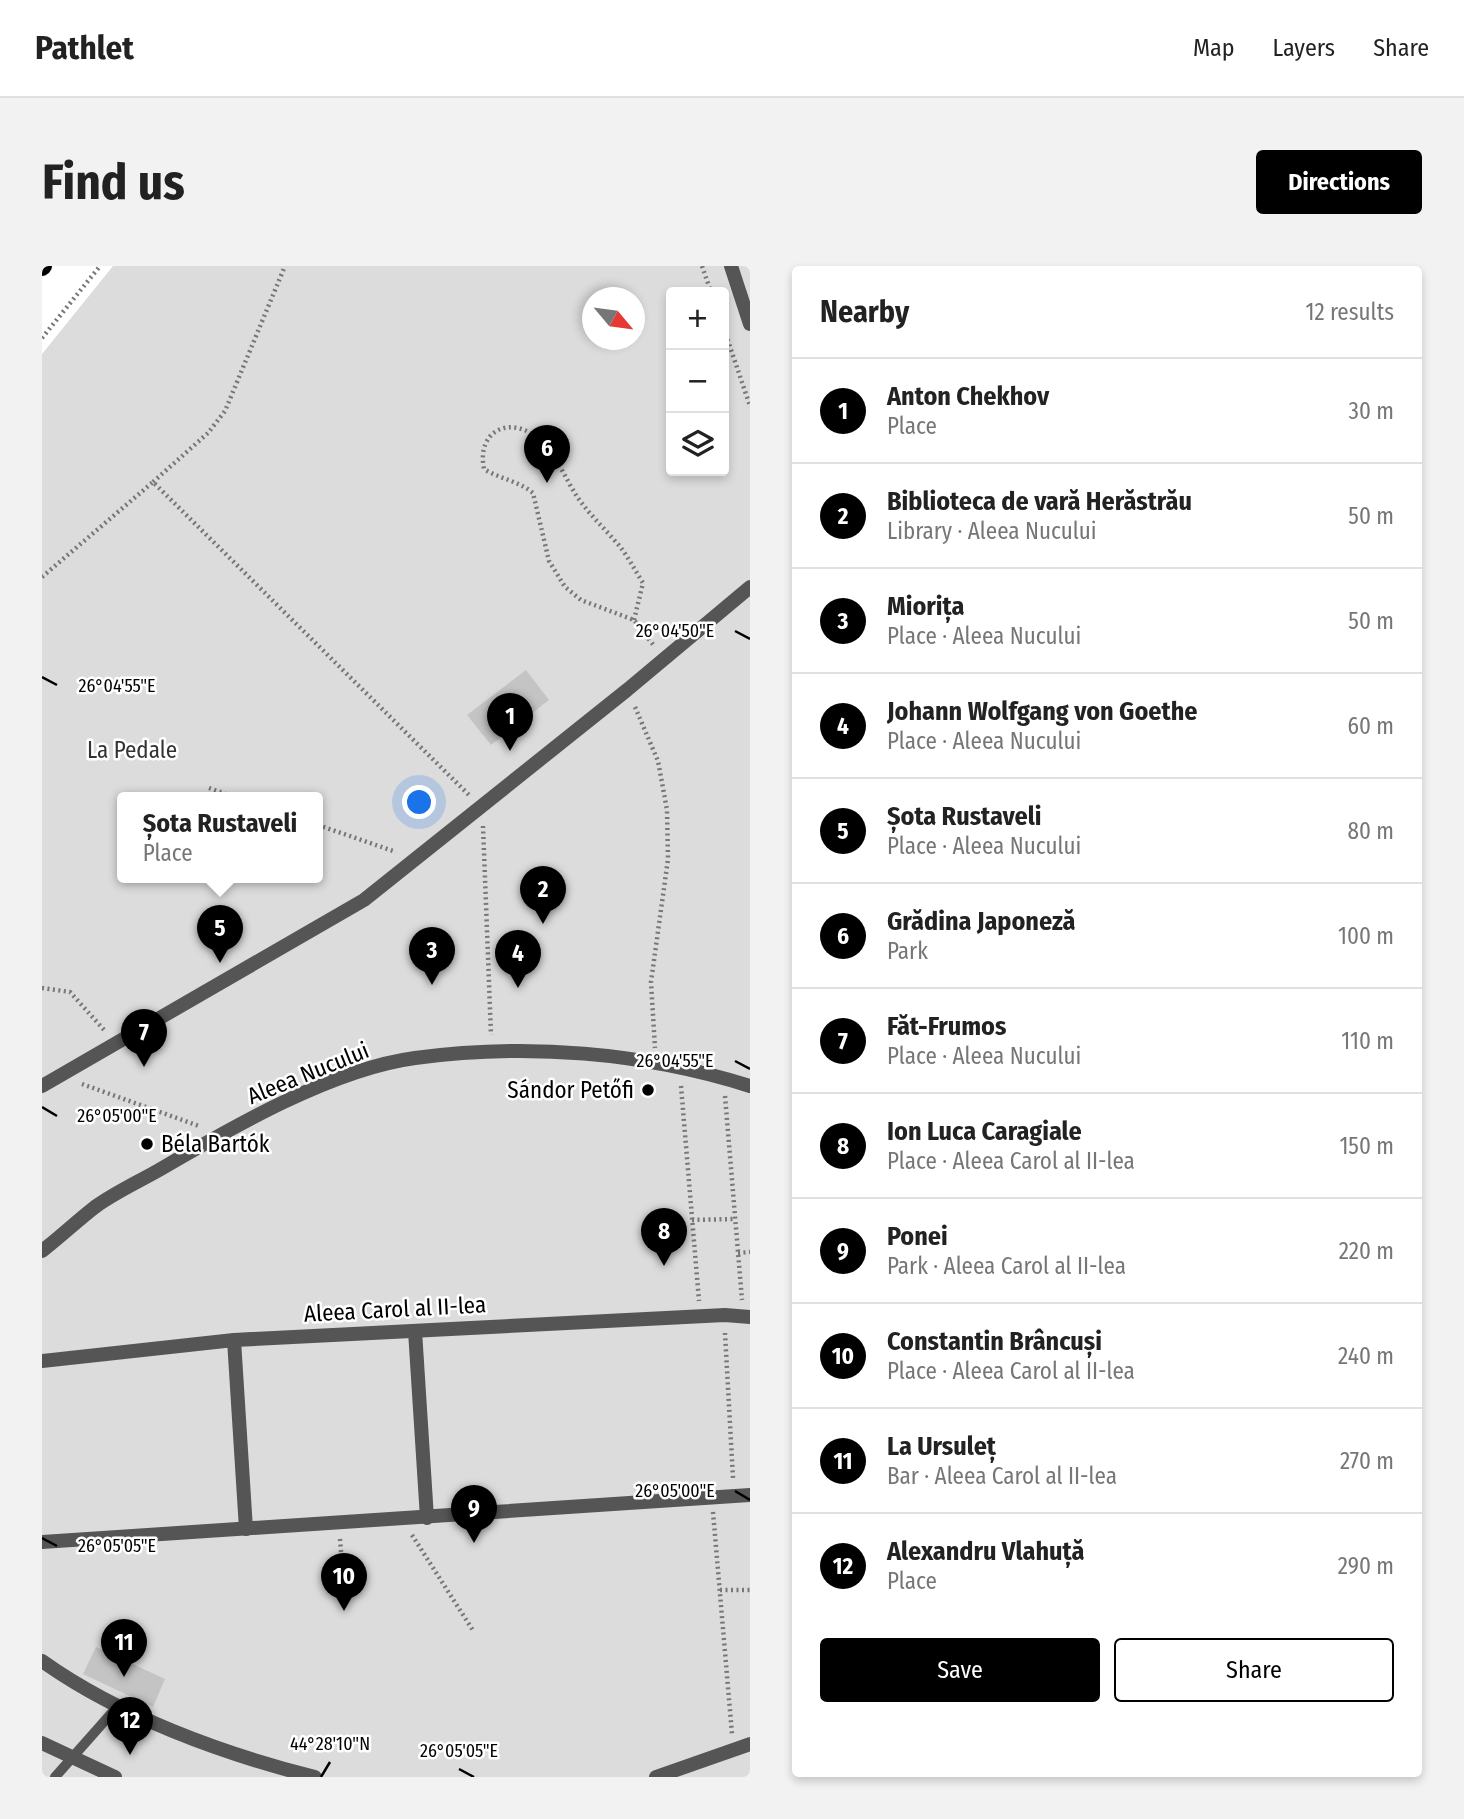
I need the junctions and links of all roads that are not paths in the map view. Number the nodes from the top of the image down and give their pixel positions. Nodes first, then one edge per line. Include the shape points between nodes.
1 (731, 266) edge
2 (750, 324) edge
3 (750, 587) edge
4 (42, 1086) edge
5 (750, 1086) edge
6 (42, 1251) edge
7 (747, 1317) edge
8 (415, 1331) junction
9 (234, 1340) junction
10 (42, 1361) edge
11 (750, 1495) edge
12 (427, 1518) junction
13 (246, 1529) junction
14 (42, 1542) edge
15 (42, 1661) edge
16 (117, 1706) junction
17 (42, 1743) edge
18 (750, 1744) edge
19 (73, 1756) junction
20 (55, 1777) edge
21 (116, 1777) edge
22 (315, 1777) edge
23 (656, 1777) edge

1 - 2 street
3 - 4 street via 364,900
5 - 6 street, Aleea Nucului via 657,1063 564,1050 413,1058 349,1076 221,1134 97,1206
7 - 8 street, Aleea Carol al II-lea
8 - 9 street, Aleea Carol al II-lea
8 - 12 street
9 - 10 street, Aleea Carol al II-lea
9 - 13 street
11 - 12 street
12 - 13 street
13 - 14 street
15 - 16 street
16 - 19 lane
16 - 22 street via 235,1753
17 - 19 street
18 - 23 street
19 - 20 lane
19 - 21 street

